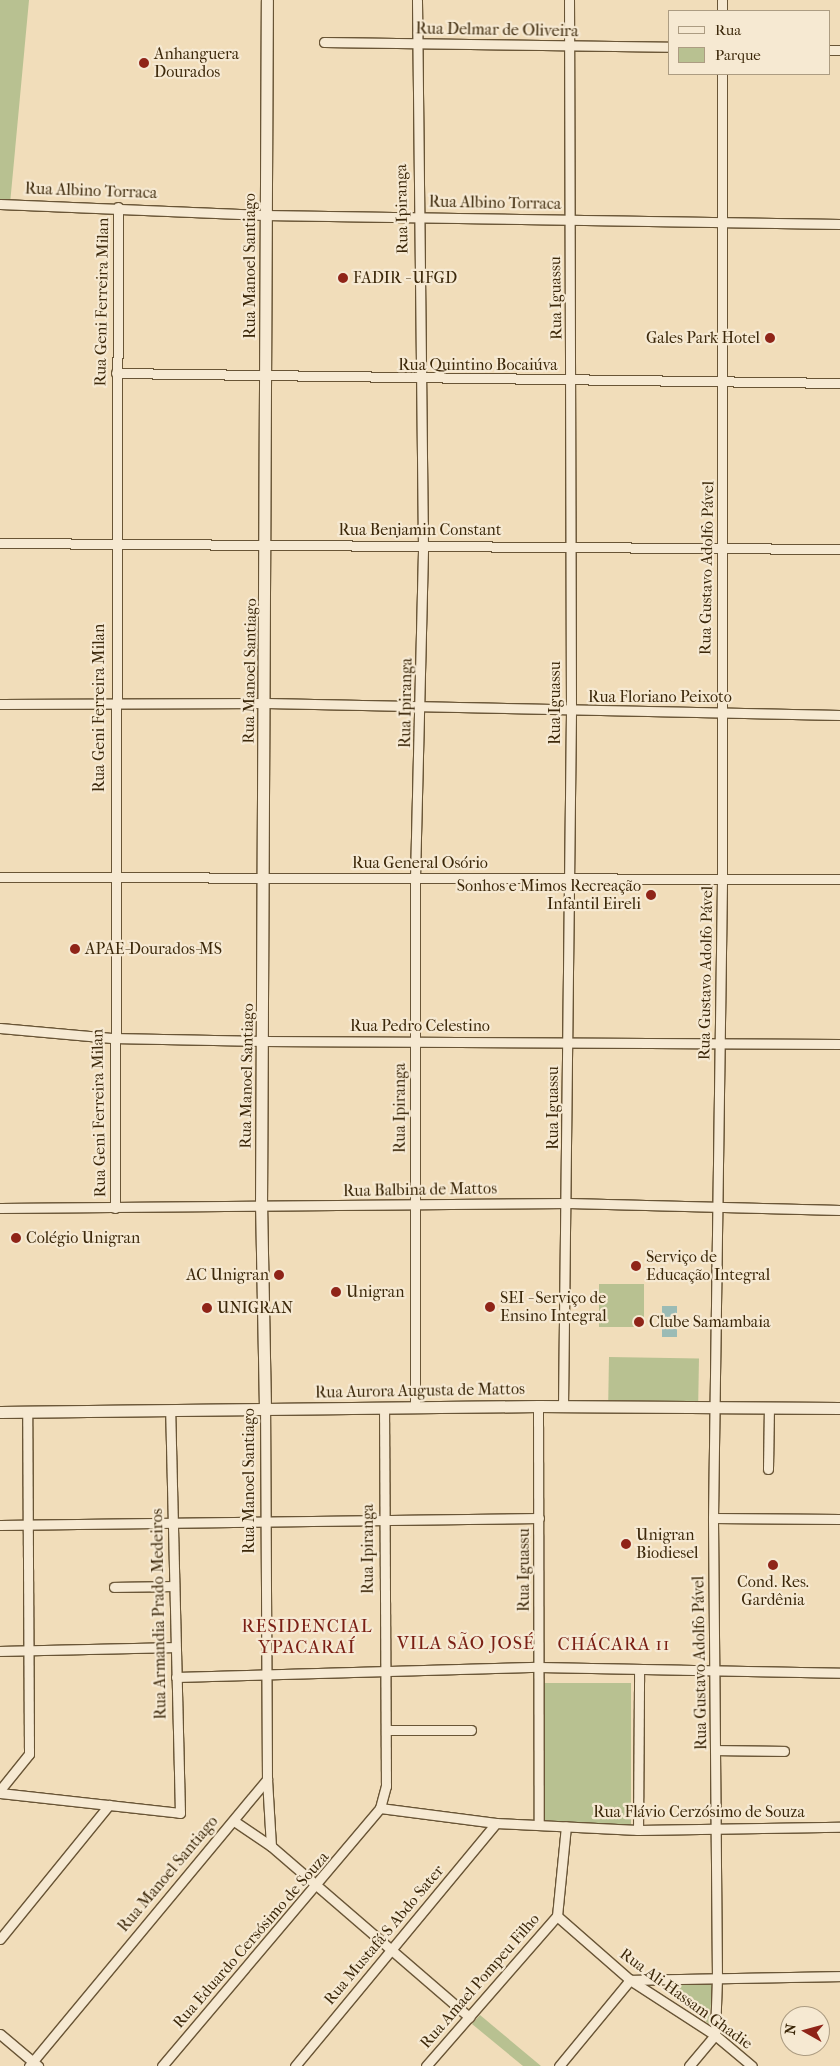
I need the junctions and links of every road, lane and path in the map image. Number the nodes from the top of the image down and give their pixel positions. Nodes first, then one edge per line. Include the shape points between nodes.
1 (267, 0) edge
2 (417, 0) edge
3 (569, 0) edge
4 (324, 42) dead end
5 (416, 44) junction
6 (568, 46) junction
7 (668, 47) edge
8 (722, 75) edge
9 (0, 204) edge
10 (118, 207) junction
11 (267, 215) junction
12 (416, 216) junction
13 (569, 220) junction
14 (722, 222) junction
15 (840, 224) edge
16 (116, 374) junction
17 (266, 377) junction
18 (572, 380) junction
19 (420, 381) junction
20 (840, 383) edge
21 (725, 384) junction
22 (0, 543) edge
23 (267, 543) junction
24 (570, 544) junction
25 (114, 545) junction
26 (423, 547) junction
27 (720, 548) junction
28 (840, 549) edge
29 (0, 704) edge
30 (266, 704) junction
31 (115, 705) junction
32 (422, 707) junction
33 (571, 712) junction
34 (721, 712) junction
35 (840, 715) edge
36 (0, 877) edge
37 (114, 877) junction
38 (264, 878) junction
39 (415, 878) junction
40 (570, 878) junction
41 (722, 879) junction
42 (840, 879) edge
43 (0, 1028) edge
44 (112, 1038) junction
45 (416, 1040) junction
46 (569, 1040) junction
47 (264, 1041) junction
48 (720, 1042) junction
49 (840, 1044) edge
50 (415, 1203) junction
51 (568, 1204) junction
52 (0, 1208) edge
53 (115, 1208) junction
54 (261, 1208) junction
55 (716, 1208) junction
56 (840, 1210) edge
57 (538, 1406) junction
58 (563, 1406) junction
59 (415, 1407) junction
60 (769, 1407) junction
61 (384, 1408) junction
62 (840, 1408) edge
63 (265, 1409) junction
64 (715, 1409) junction
65 (0, 1412) edge
66 (170, 1413) junction
67 (27, 1414) junction
68 (768, 1469) dead end
69 (539, 1518) junction
70 (713, 1518) junction
71 (840, 1519) edge
72 (266, 1522) junction
73 (382, 1522) junction
74 (0, 1524) edge
75 (172, 1524) junction
76 (28, 1527) junction
77 (172, 1586) junction
78 (114, 1587) dead end
79 (174, 1647) junction
80 (0, 1651) edge
81 (26, 1651) junction
82 (539, 1666) junction
83 (639, 1669) junction
84 (384, 1670) junction
85 (715, 1671) junction
86 (840, 1673) edge
87 (267, 1676) junction
88 (176, 1677) junction
89 (386, 1730) junction
90 (471, 1730) dead end
91 (715, 1750) junction
92 (784, 1751) dead end
93 (267, 1779) junction
94 (0, 1791) edge
95 (110, 1805) junction
96 (380, 1808) junction
97 (234, 1821) junction
98 (496, 1824) junction
99 (539, 1825) junction
100 (718, 1825) junction
101 (566, 1826) junction
102 (840, 1827) edge
103 (638, 1830) junction
104 (363, 1834) joint
105 (271, 1846) junction
106 (316, 1887) junction
107 (557, 1916) junction
108 (0, 1939) edge
109 (390, 1952) junction
110 (840, 1976) edge
111 (717, 1979) junction
112 (630, 1980) junction
113 (469, 2017) junction
114 (0, 2034) edge
115 (715, 2035) junction
116 (33, 2064) edge
117 (162, 2066) edge
118 (295, 2066) edge
119 (426, 2066) edge
120 (558, 2066) edge
121 (689, 2066) edge
122 (752, 2066) edge

1 - 11 street, Rua Manoel Santiago
2 - 5 street, Rua Ipiranga
3 - 6 street, Rua Iguassu
4 - 5 street, Rua Delmar de Oliveira
5 - 6 street, Rua Delmar de Oliveira
5 - 12 street, Rua Ipiranga
6 - 7 street, Rua Delmar de Oliveira
6 - 13 street, Rua Iguassu
8 - 14 street, Rua Gustavo Adolfo Pável
9 - 10 street, Rua Albino Torraca
10 - 11 street, Rua Albino Torraca
10 - 16 street, Rua Geni Ferreira Milan
11 - 12 street, Rua Albino Torraca
11 - 17 street, Rua Manoel Santiago
12 - 13 street, Rua Albino Torraca
12 - 19 street, Rua Ipiranga
13 - 14 street, Rua Albino Torraca
13 - 18 street, Rua Iguassu
14 - 15 street, Rua Albino Torraca
14 - 21 street, Rua Gustavo Adolfo Pável
16 - 17 street, Rua Quintino Bocaiúva
16 - 25 street, Rua Geni Ferreira Milan
17 - 19 street, Rua Quintino Bocaiúva
17 - 23 street, Rua Manoel Santiago
18 - 19 street, Rua Quintino Bocaiúva
18 - 21 street, Rua Quintino Bocaiúva
18 - 24 street, Rua Iguassu
19 - 26 street, Rua Ipiranga
20 - 21 street, Rua Quintino Bocaiúva
21 - 27 street, Rua Gustavo Adolfo Pável
22 - 25 street, Rua Benjamin Constant
23 - 25 street, Rua Benjamin Constant
23 - 26 street, Rua Benjamin Constant
23 - 30 street, Rua Manoel Santiago
24 - 26 street, Rua Benjamin Constant
24 - 27 street, Rua Benjamin Constant
24 - 33 street, Rua Iguassu
25 - 31 street, Rua Geni Ferreira Milan
26 - 32 street, Rua Ipiranga
27 - 28 street, Rua Benjamin Constant
27 - 34 street, Rua Gustavo Adolfo Pável
29 - 31 street, Rua Floriano Peixoto
30 - 31 street, Rua Floriano Peixoto
30 - 32 street, Rua Floriano Peixoto
30 - 38 street, Rua Manoel Santiago
31 - 37 street, Rua Geni Ferreira Milan
32 - 33 street, Rua Floriano Peixoto
32 - 39 street, Rua Ipiranga
33 - 34 street, Rua Floriano Peixoto
33 - 40 street, Rua Iguassu
34 - 35 street, Rua Floriano Peixoto
34 - 41 street, Rua Gustavo Adolfo Pável
36 - 37 street, Rua General Osório
37 - 38 street, Rua General Osório
37 - 44 street, Rua Geni Ferreira Milan
38 - 39 street, Rua General Osório
38 - 47 street, Rua Manoel Santiago
39 - 40 street, Rua General Osório
39 - 45 street, Rua Ipiranga
40 - 41 street, Rua General Osório
40 - 46 street, Rua Iguassu
41 - 42 street, Rua General Osório
41 - 48 street, Rua Gustavo Adolfo Pável
43 - 44 street, Rua Pedro Celestino
44 - 47 street, Rua Pedro Celestino
44 - 53 street, Rua Geni Ferreira Milan
45 - 46 street, Rua Pedro Celestino
45 - 47 street, Rua Pedro Celestino
45 - 50 street, Rua Ipiranga
46 - 48 street, Rua Pedro Celestino
46 - 51 street, Rua Iguassu
47 - 54 street, Rua Manoel Santiago
48 - 49 street, Rua Pedro Celestino
48 - 55 street, Rua Gustavo Adolfo Pável
50 - 51 street, Rua Balbina de Mattos
50 - 54 street, Rua Balbina de Mattos
50 - 59 street, Rua Ipiranga
51 - 55 street, Rua Balbina de Mattos
51 - 58 street, Rua Iguassu
52 - 53 street, Rua Balbina de Mattos
53 - 54 street, Rua Balbina de Mattos
54 - 63 street, Rua Manoel Santiago
55 - 56 street, Rua Balbina de Mattos
55 - 64 street, Rua Gustavo Adolfo Pável
57 - 58 street, Rua Aurora Augusta de Mattos
57 - 59 street, Rua Aurora Augusta de Mattos
57 - 69 street, Rua Iguassu
58 - 64 street, Rua Aurora Augusta de Mattos
59 - 61 street, Rua Aurora Augusta de Mattos
60 - 62 street, Rua Aurora Augusta de Mattos
60 - 64 street, Rua Aurora Augusta de Mattos
60 - 68 street
61 - 63 street, Rua Aurora Augusta de Mattos
61 - 73 street, Rua Ipiranga
63 - 66 street, Rua Aurora Augusta de Mattos
63 - 72 street, Rua Manoel Santiago
64 - 70 street, Rua Gustavo Adolfo Pável
65 - 67 street, Rua Aurora Augusta de Mattos
66 - 67 street, Rua Aurora Augusta de Mattos
66 - 75 street, Rua Armandia Prado Medeiros
67 - 76 street
69 - 73 street
69 - 82 street, Rua Iguassu
70 - 71 street
70 - 85 street, Rua Gustavo Adolfo Pável
72 - 73 street
72 - 75 street
72 - 87 street, Rua Manoel Santiago
73 - 84 street, Rua Ipiranga
74 - 76 street
75 - 76 street
75 - 77 street, Rua Armandia Prado Medeiros
76 - 81 street
77 - 78 street
77 - 79 street, Rua Armandia Prado Medeiros
79 - 81 street
79 - 88 street, Rua Armandia Prado Medeiros
80 - 81 street
81 - 94 street via 29,1754
82 - 83 street
82 - 84 street
82 - 99 street, Rua Iguassu
83 - 85 street
83 - 103 street
84 - 87 street
84 - 89 street, Rua Ipiranga
85 - 86 street
85 - 91 street, Rua Gustavo Adolfo Pável
87 - 88 street
87 - 93 street, Rua Manoel Santiago
88 - 95 street, Rua Armandia Prado Medeiros via 180,1813
89 - 90 street
89 - 96 street, Rua Ipiranga via 386,1786
91 - 92 street
91 - 100 street, Rua Gustavo Adolfo Pável
93 - 97 street, Rua Manoel Santiago
93 - 105 street
94 - 95 street
95 - 108 street
96 - 98 street, Rua Flávio Cerzósimo de Souza
96 - 104 street, Rua Ipiranga
97 - 105 street
97 - 116 street, Rua Manoel Santiago
98 - 99 street, Rua Flávio Cerzósimo de Souza
98 - 109 street, Rua Mustafá S Abdo Sater
99 - 101 street, Rua Flávio Cerzósimo de Souza
100 - 102 street, Rua Flávio Cerzósimo de Souza
100 - 103 street, Rua Flávio Cerzósimo de Souza
100 - 111 street, Rua Gustavo Adolfo Pável
101 - 103 street, Rua Flávio Cerzósimo de Souza
101 - 107 street
104 - 106 street, Rua Eduardo Cersósimo de Souza
105 - 106 street
106 - 109 street
106 - 117 street, Rua Eduardo Cersósimo de Souza
107 - 112 street, Rua Ali Hassam Ghadie
107 - 113 street, Rua Amael Pompeu Filho
109 - 113 street
109 - 118 street, Rua Mustafá S Abdo Sater
110 - 111 street
111 - 112 street
111 - 115 street, Rua Gustavo Adolfo Pável
112 - 115 street, Rua Ali Hassam Ghadie
112 - 120 street
113 - 119 street, Rua Amael Pompeu Filho
114 - 116 street
115 - 121 street
115 - 122 street, Rua Ali Hassam Ghadie

